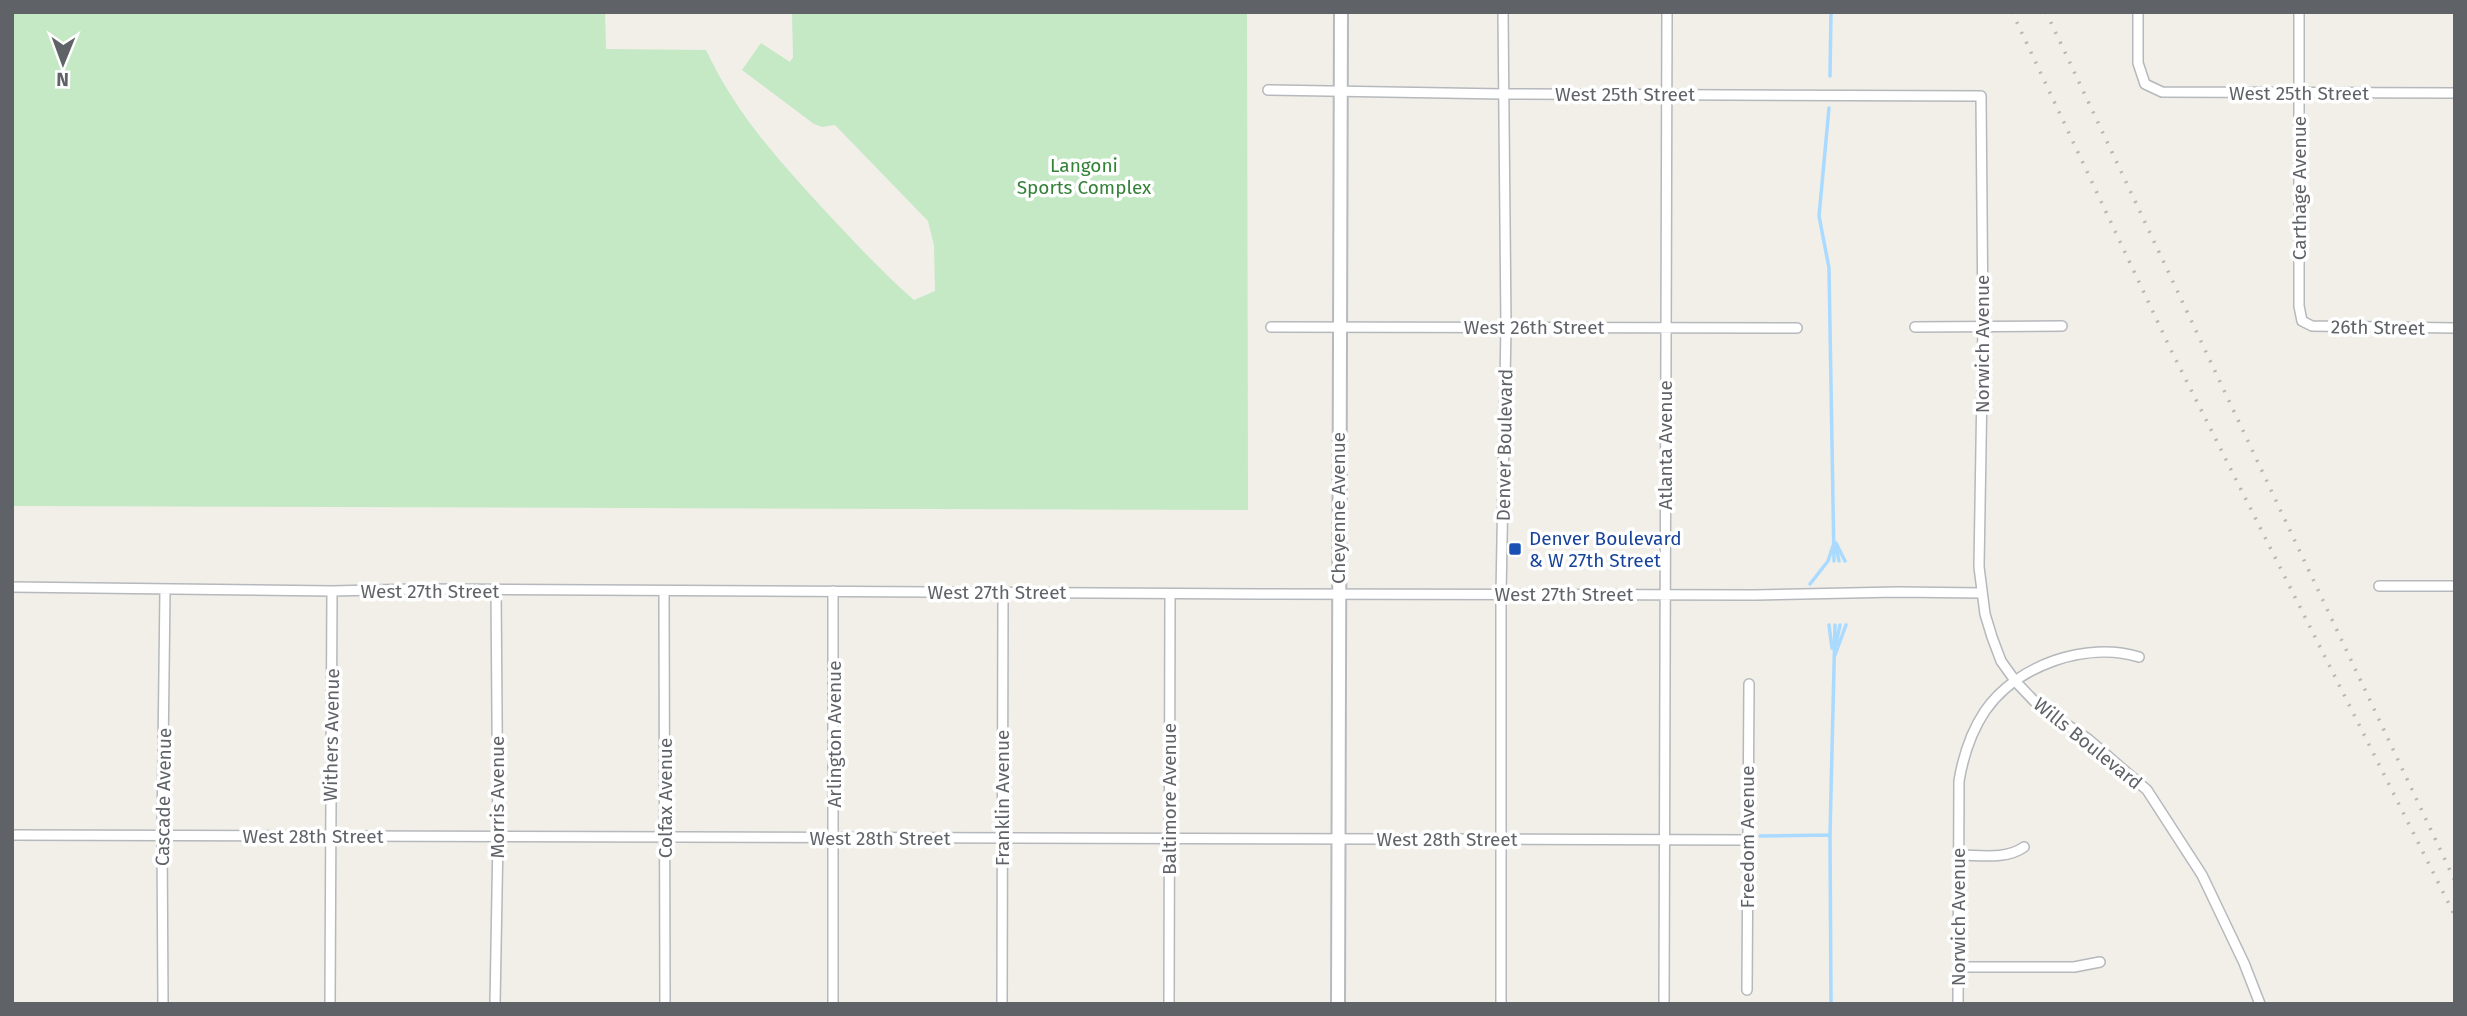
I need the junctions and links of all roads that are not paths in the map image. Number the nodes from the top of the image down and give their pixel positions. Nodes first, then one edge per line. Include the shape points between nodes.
1 (1341, 12) edge
2 (1503, 12) edge
3 (1667, 12) edge
4 (2138, 12) edge
5 (2300, 12) edge
6 (1268, 90) dead end
7 (1341, 90) junction
8 (2300, 93) junction
9 (2455, 93) edge
10 (1503, 94) junction
11 (1667, 94) junction
12 (1981, 96) joint
13 (2302, 321) joint
14 (1983, 326) junction
15 (2062, 326) dead end
16 (1271, 327) dead end
17 (1340, 327) junction
18 (1506, 327) junction
19 (1914, 327) dead end
20 (1665, 328) junction
21 (1797, 328) dead end
22 (2455, 328) edge
23 (2379, 586) dead end
24 (2455, 586) edge
25 (12, 587) edge
26 (165, 590) junction
27 (496, 590) junction
28 (834, 591) junction
29 (332, 592) junction
30 (664, 592) junction
31 (1003, 593) junction
32 (1981, 593) junction
33 (1170, 594) junction
34 (1338, 594) junction
35 (1501, 594) junction
36 (1664, 594) junction
37 (2138, 657) dead end
38 (2016, 682) junction
39 (1749, 684) dead end
40 (12, 835) edge
41 (162, 836) junction
42 (330, 836) junction
43 (498, 837) junction
44 (666, 837) junction
45 (834, 838) junction
46 (1001, 839) junction
47 (1169, 839) junction
48 (1338, 839) junction
49 (1501, 840) junction
50 (1665, 840) junction
51 (1747, 840) junction
52 (2024, 847) dead end
53 (1958, 855) junction
54 (2100, 962) dead end
55 (1958, 967) junction
56 (1746, 990) dead end
57 (163, 1004) edge
58 (330, 1004) edge
59 (495, 1004) edge
60 (665, 1004) edge
61 (833, 1004) edge
62 (1002, 1004) edge
63 (1169, 1004) edge
64 (1338, 1004) edge
65 (1501, 1004) edge
66 (1664, 1004) edge
67 (1958, 1004) edge
68 (2260, 1004) edge

1 - 7 street, Cheyenne Avenue
2 - 10 street, Denver Boulevard
3 - 11 street, Atlanta Avenue
4 - 8 street, West 25th Street via 2138,63 2145,84 2162,92
5 - 8 street, Carthage Avenue
6 - 7 street, West 25th Street
7 - 10 street, West 25th Street
7 - 17 street, Cheyenne Avenue
8 - 9 street, West 25th Street
8 - 13 street, Carthage Avenue
10 - 11 street, West 25th Street
10 - 18 street, Denver Boulevard
11 - 12 street, West 25th Street
11 - 20 street, Atlanta Avenue
12 - 14 street, Norwich Avenue
13 - 22 street, 26th Street via 2312,327
14 - 15 street
14 - 19 street
14 - 32 street, Norwich Avenue
16 - 17 street, West 26th Street
17 - 18 street, West 26th Street
17 - 34 street, Cheyenne Avenue
18 - 20 street, West 26th Street
18 - 35 street, Denver Boulevard
20 - 21 street, West 26th Street
20 - 36 street, Atlanta Avenue
23 - 24 street
25 - 26 street, West 27th Street
26 - 29 street, West 27th Street
26 - 41 street, Cascade Avenue
27 - 29 street, West 27th Street
27 - 30 street, West 27th Street
27 - 43 street, Morris Avenue
28 - 30 street, West 27th Street
28 - 31 street, West 27th Street
28 - 45 street, Arlington Avenue
29 - 42 street, Withers Avenue
30 - 44 street, Colfax Avenue
31 - 33 street, West 27th Street
31 - 46 street, Franklin Avenue
32 - 36 street, West 27th Street
32 - 38 street, Wills Boulevard via 2001,661
33 - 34 street, West 27th Street
33 - 47 street, Baltimore Avenue
34 - 35 street, West 27th Street
34 - 48 street, Cheyenne Avenue
35 - 36 street, West 27th Street
35 - 49 street, Denver Boulevard
36 - 50 street, Atlanta Avenue
37 - 38 street, Norwich Avenue via 2121,652 2084,653 2048,663
38 - 53 street, Norwich Avenue via 1985,711 1968,744 1959,781
38 - 68 street, Wills Boulevard via 2038,705 2088,739 2147,790 2202,875
39 - 51 street, Freedom Avenue
40 - 41 street, West 28th Street
41 - 42 street, West 28th Street
41 - 57 street, Cascade Avenue
42 - 43 street, West 28th Street
42 - 58 street, Withers Avenue
43 - 44 street, West 28th Street
43 - 59 street, Morris Avenue
44 - 45 street, West 28th Street
44 - 60 street, Colfax Avenue
45 - 46 street, West 28th Street
45 - 61 street, Arlington Avenue
46 - 47 street, West 28th Street
46 - 62 street, Franklin Avenue
47 - 48 street, West 28th Street
47 - 63 street, Baltimore Avenue
48 - 49 street, West 28th Street
48 - 64 street, Cheyenne Avenue
49 - 50 street, West 28th Street
49 - 65 street, Denver Boulevard
50 - 51 street, West 28th Street
50 - 66 street, Atlanta Avenue
51 - 56 street, Freedom Avenue
52 - 53 street via 2006,855
53 - 55 street, Norwich Avenue
54 - 55 street via 2074,967
55 - 67 street, Norwich Avenue

